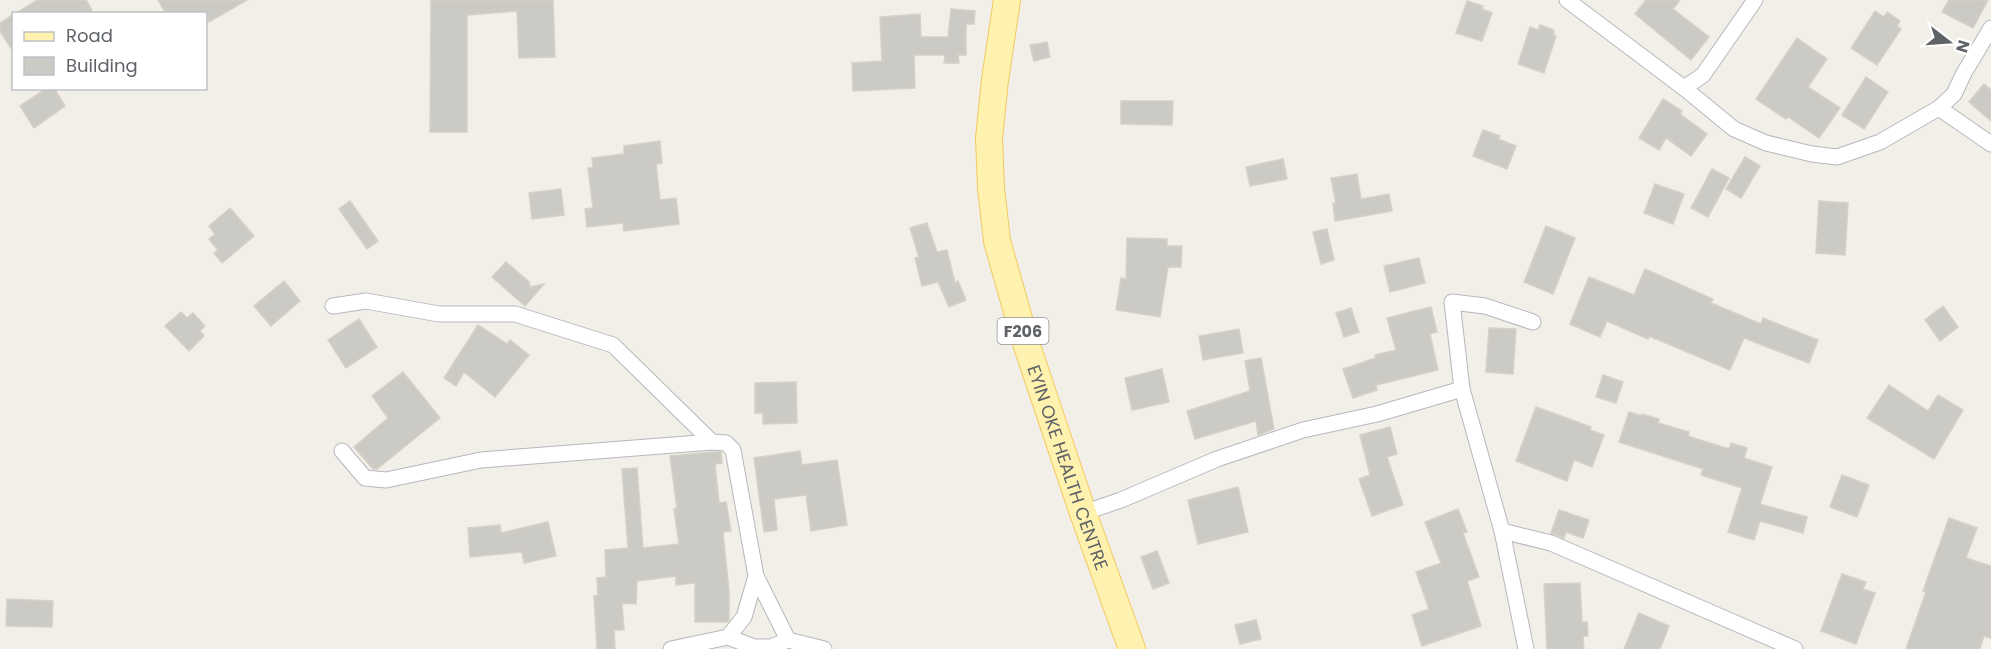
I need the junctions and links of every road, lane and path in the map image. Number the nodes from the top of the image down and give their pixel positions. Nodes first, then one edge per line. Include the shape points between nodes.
1 (1007, 0) edge
2 (1567, 0) edge
3 (1755, 0) edge
4 (1991, 28) edge
5 (1684, 88) junction
6 (1939, 108) junction
7 (1991, 144) edge
8 (333, 306) dead end
9 (1533, 322) dead end
10 (1462, 389) junction
11 (712, 442) junction
12 (342, 451) dead end
13 (1083, 513) junction
14 (1502, 531) junction
15 (756, 576) junction
16 (728, 636) junction
17 (788, 640) junction
18 (671, 649) edge
19 (824, 649) edge
20 (1132, 649) edge
21 (1526, 649) edge
22 (1795, 649) edge

1 - 13 main road, EYIN OKE HEALTH CENTRE / F206 via 989,138 997,241 1025,340
2 - 5 street
3 - 5 street via 1703,75
4 - 6 street via 1954,94
5 - 6 street via 1734,129 1766,143 1837,157 1880,142
6 - 7 street
8 - 11 street via 366,301 439,314 515,314 613,345
9 - 10 street via 1485,306 1452,302
10 - 13 street via 1303,430 1217,459
10 - 14 street
11 - 12 street via 481,459 386,480 365,478
11 - 15 street via 726,442 733,450
13 - 20 main road, EYIN OKE HEALTH CENTRE / F206
14 - 21 street
14 - 22 street via 1551,543
15 - 16 street via 744,617
15 - 17 street
16 - 17 street via 754,647 771,647
16 - 18 street
17 - 19 street

